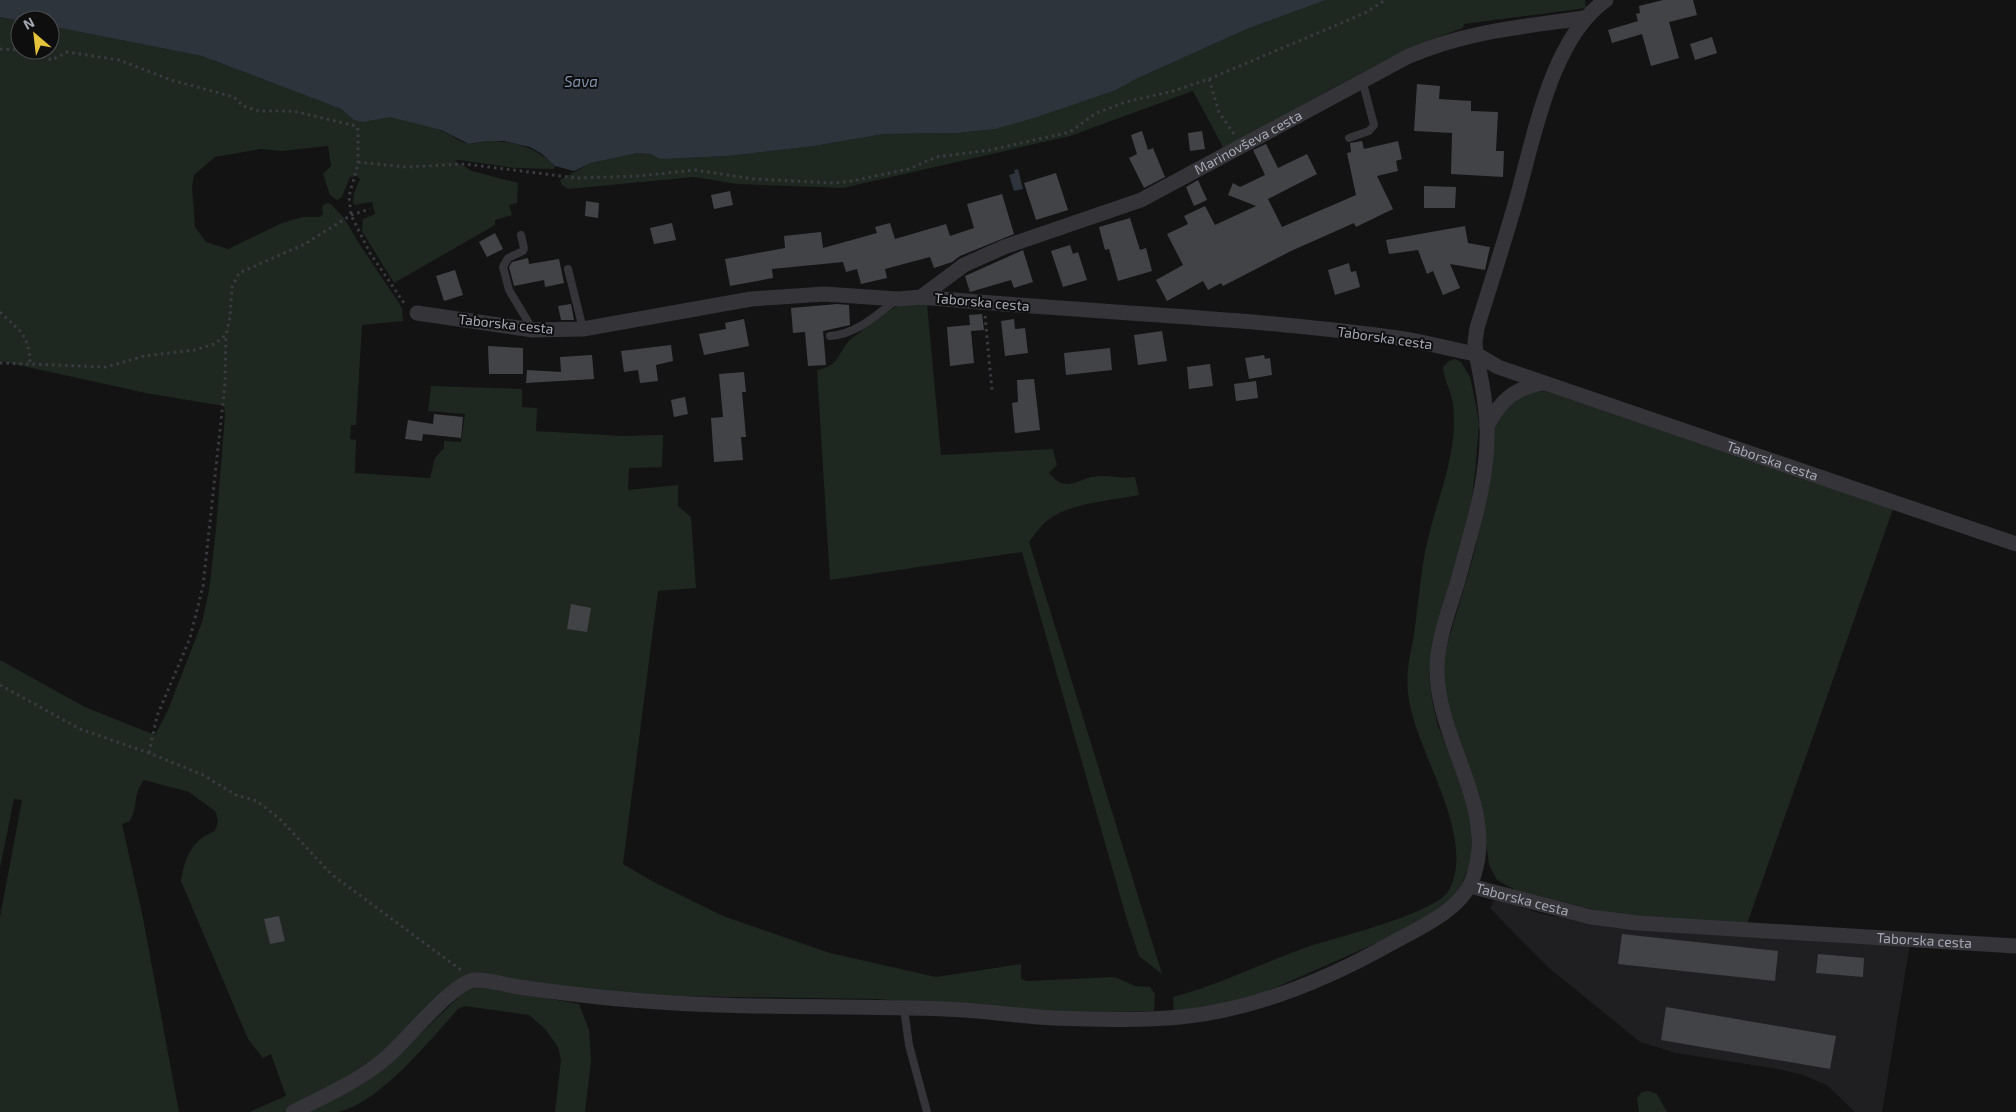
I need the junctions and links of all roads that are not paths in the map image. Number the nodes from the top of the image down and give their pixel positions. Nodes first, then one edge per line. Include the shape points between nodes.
1 (1606, 0) edge
2 (1584, 18) junction
3 (1362, 80) junction
4 (1349, 138) dead end
5 (521, 235) dead end
6 (568, 269) dead end
7 (922, 297) junction
8 (898, 299) junction
9 (417, 314) road end
10 (583, 329) junction
11 (533, 330) junction
12 (830, 336) dead end
13 (1476, 354) junction
14 (1544, 383) junction
15 (1487, 426) junction
16 (2016, 544) edge
17 (1470, 886) junction
18 (2016, 946) edge
19 (904, 1009) junction
20 (293, 1112) edge
21 (927, 1112) edge

1 - 2 street
2 - 3 street, Marinovševa cesta via 1497,30 1444,42
2 - 13 street via 1565,49 1549,88 1477,328
3 - 4 lane via 1374,124 1369,131
3 - 7 street, Marinovševa cesta via 1141,200 1012,244 964,265
5 - 11 lane via 524,248 508,258 503,267 509,290
6 - 10 lane
7 - 8 street, Taborska cesta
7 - 13 street, Taborska cesta via 1328,330 1400,338
8 - 10 street, Taborska cesta via 824,294 751,299
8 - 12 lane via 876,317 849,332
9 - 11 street, Taborska cesta
10 - 11 street, Taborska cesta
13 - 14 street via 1498,367
13 - 15 street, Taborska cesta
14 - 15 street, Taborska cesta via 1524,387 1509,396 1497,408
14 - 16 street, Taborska cesta
15 - 17 street, Taborska cesta via 1476,515 1442,632 1437,664 1443,718 1473,798 1478,823 1478,858
17 - 18 street, Taborska cesta via 1591,917 1636,923
17 - 19 street via 1459,900 1436,918 1374,953 1269,998 1216,1012 1134,1019 1049,1018
19 - 20 street via 665,1002 470,981 460,985 387,1057 359,1078
19 - 21 lane via 909,1045

